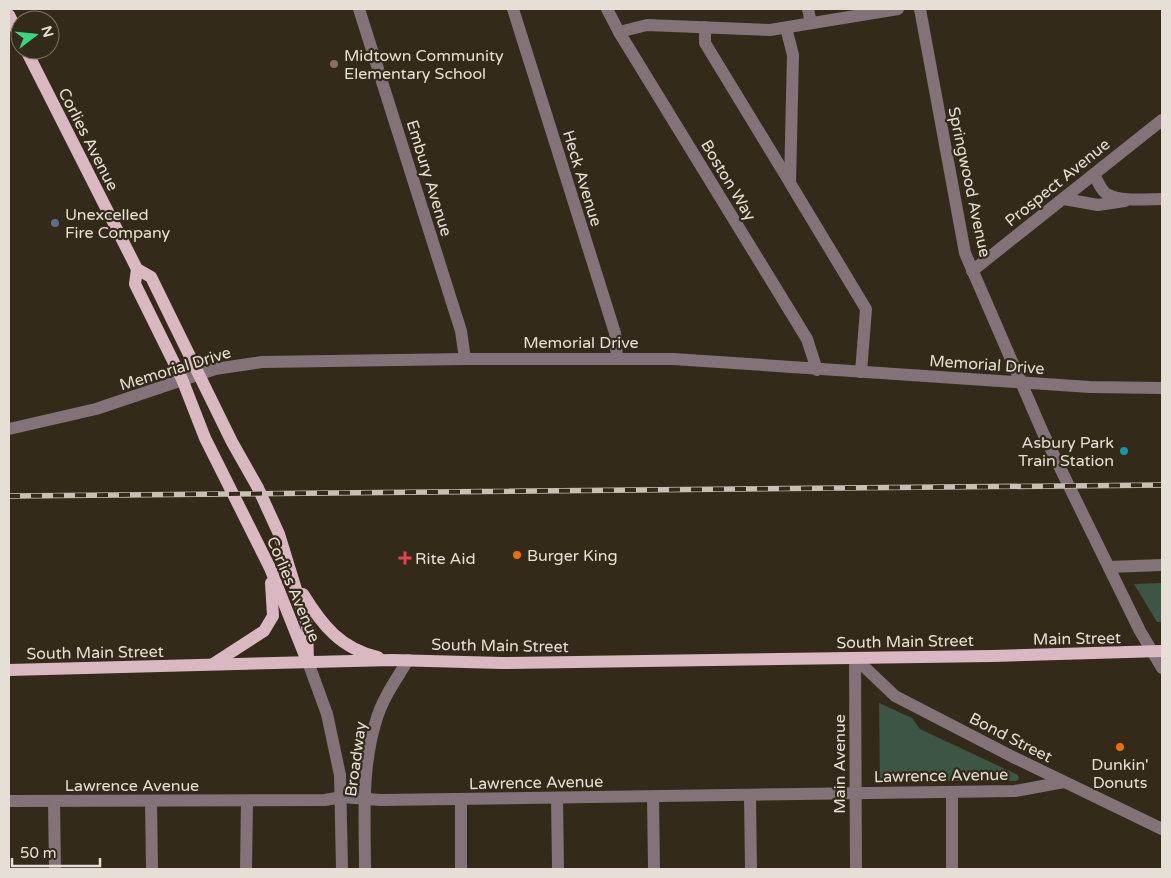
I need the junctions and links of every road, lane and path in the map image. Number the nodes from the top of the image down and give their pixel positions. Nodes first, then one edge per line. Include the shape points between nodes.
1 (359, 9) edge
2 (513, 9) edge
3 (607, 9) edge
4 (808, 9) edge
5 (898, 9) edge
6 (920, 9) edge
7 (811, 23) junction
8 (705, 27) junction
9 (786, 28) junction
10 (619, 32) junction
11 (31, 60) edge
12 (1162, 120) edge
13 (1094, 175) junction
14 (790, 183) junction
15 (1064, 199) junction
16 (1134, 199) junction
17 (1162, 199) edge
18 (137, 269) junction
19 (972, 270) junction
20 (465, 358) junction
21 (617, 358) junction
22 (817, 370) junction
23 (861, 372) junction
24 (200, 375) junction
25 (182, 379) junction
26 (1019, 382) junction
27 (1162, 388) edge
28 (9, 429) edge
29 (1162, 565) edge
30 (1109, 567) junction
31 (270, 568) junction
32 (295, 581) junction
33 (1158, 651) edge
34 (992, 656) joint
35 (855, 658) junction
36 (392, 660) junction
37 (408, 660) junction
38 (308, 662) junction
39 (210, 666) junction
40 (1162, 668) edge
41 (9, 670) edge
42 (1064, 782) junction
43 (952, 792) junction
44 (856, 793) junction
45 (750, 796) junction
46 (342, 797) junction
47 (653, 797) junction
48 (557, 798) junction
49 (461, 799) junction
50 (365, 800) junction
51 (9, 801) edge
52 (151, 801) junction
53 (247, 801) junction
54 (54, 802) junction
55 (1162, 829) edge
56 (55, 869) edge
57 (152, 869) edge
58 (246, 869) edge
59 (342, 869) edge
60 (365, 869) edge
61 (461, 869) edge
62 (558, 869) edge
63 (654, 869) edge
64 (751, 869) edge
65 (856, 869) edge
66 (952, 869) edge

1 - 20 street, Embury Avenue via 461,331
2 - 21 street, Heck Avenue via 615,332
3 - 10 street, Boston Way
4 - 7 street
5 - 7 street
6 - 19 street, Springwood Avenue via 965,253
7 - 9 street
8 - 9 street via 749,31
8 - 10 street via 647,25
8 - 14 street via 705,43
9 - 14 street via 793,54
10 - 22 street, Boston Way via 807,340
11 - 18 main road, Corlies Avenue
12 - 13 street, Prospect Avenue
13 - 15 street, Prospect Avenue
13 - 16 street via 1107,194
14 - 23 street via 866,309
15 - 16 street via 1098,205
15 - 19 street, Prospect Avenue
16 - 17 street
18 - 24 main road, Corlies Avenue via 151,277
18 - 25 main road, Corlies Avenue via 135,284
19 - 26 street, Springwood Avenue
20 - 21 street, Memorial Drive
20 - 24 street, Memorial Drive via 262,362 215,369
21 - 22 street, Memorial Drive
22 - 23 street, Memorial Drive
23 - 26 street, Memorial Drive
24 - 25 street, Memorial Drive
24 - 32 main road, Corlies Avenue via 258,488 279,534
25 - 28 street, Memorial Drive via 96,409
25 - 31 main road, Corlies Avenue via 205,438
26 - 27 street, Memorial Drive
26 - 30 street, Springwood Avenue
29 - 30 street
30 - 33 street, Springwood Avenue via 1140,631
31 - 38 main road, Corlies Avenue
31 - 39 main road via 274,616 264,631
32 - 36 main road via 326,629 338,640 372,656
32 - 38 main road, Corlies Avenue via 307,625
33 - 34 main road, Main Street
33 - 40 street, Springwood Avenue
34 - 35 main road, South Main Street
35 - 37 main road, South Main Street via 502,663
35 - 42 street, Bond Street via 895,696
35 - 44 street, Main Avenue
36 - 37 main road, South Main Street
36 - 38 main road, South Main Street
37 - 50 street, Broadway via 383,702 376,721 366,774
38 - 39 main road, South Main Street
38 - 46 street, Broadway via 331,729
39 - 41 main road, South Main Street
42 - 43 street, Lawrence Avenue via 1015,791
42 - 55 street, Bond Street
43 - 44 street, Lawrence Avenue
43 - 66 street
44 - 45 street, Lawrence Avenue
44 - 65 street, Main Avenue
45 - 47 street, Lawrence Avenue
45 - 64 street
46 - 50 street, Lawrence Avenue
46 - 53 street, Lawrence Avenue
46 - 59 street, Broadway
47 - 48 street, Lawrence Avenue
47 - 63 street
48 - 49 street, Lawrence Avenue
48 - 62 street
49 - 50 street, Lawrence Avenue
49 - 61 street
50 - 60 street, Broadway
51 - 54 street, Lawrence Avenue
52 - 53 street, Lawrence Avenue
52 - 54 street, Lawrence Avenue
52 - 57 street
53 - 58 street
54 - 56 street

